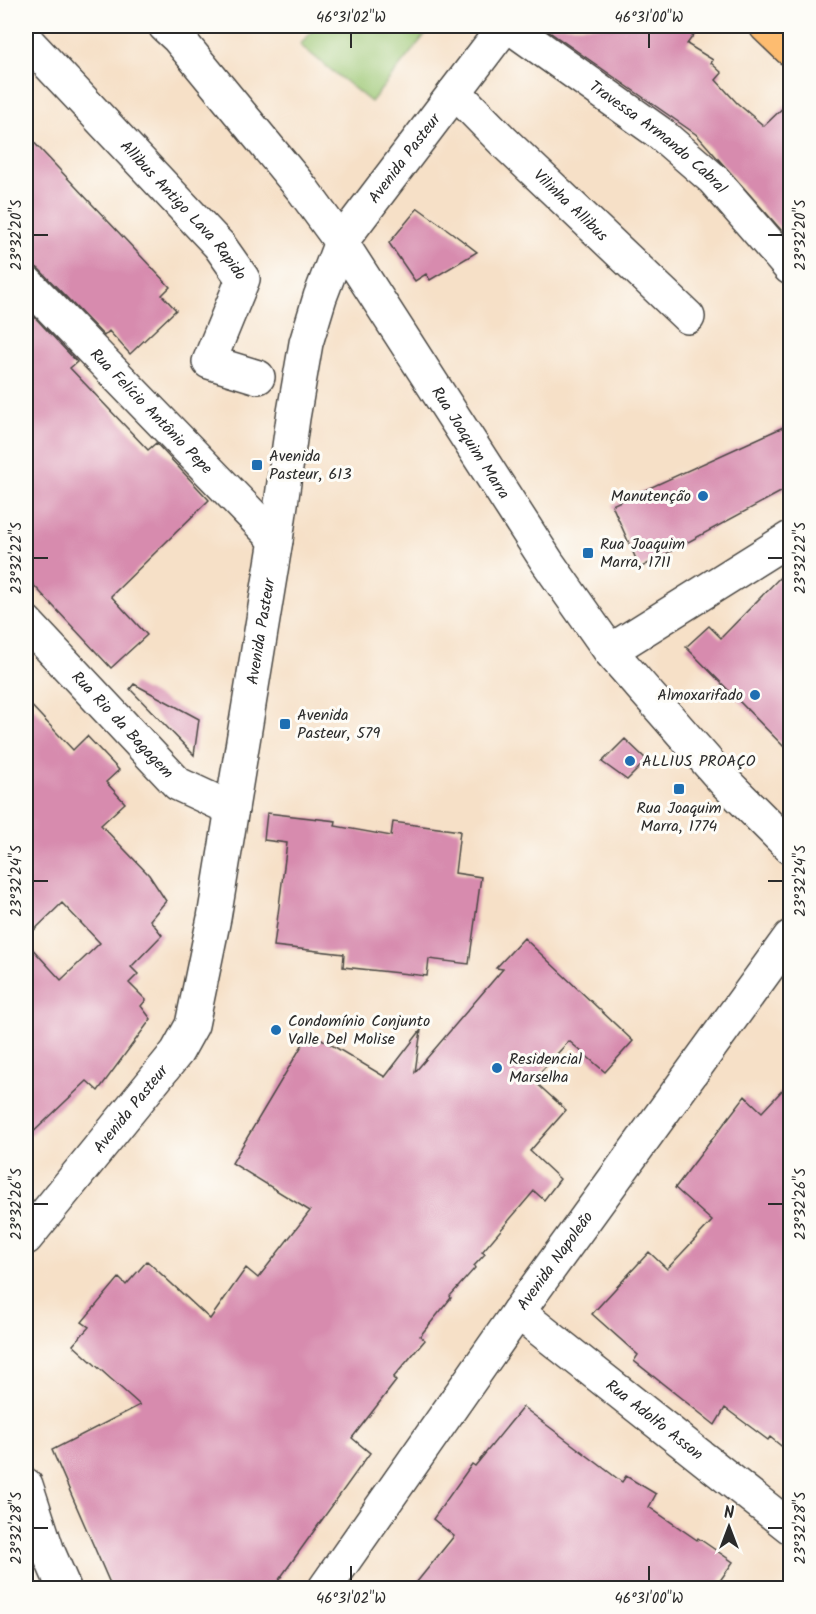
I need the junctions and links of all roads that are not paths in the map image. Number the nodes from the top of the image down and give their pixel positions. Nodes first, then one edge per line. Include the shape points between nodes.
1 (32, 26) edge
2 (165, 26) edge
3 (507, 26) edge
4 (766, 26) edge
5 (26, 39) edge
6 (790, 49) edge
7 (455, 92) junction
8 (341, 242) junction
9 (790, 268) edge
10 (26, 282) edge
11 (688, 317) dead end
12 (258, 377) dead end
13 (790, 538) edge
14 (276, 540) junction
15 (26, 622) edge
16 (610, 651) junction
17 (232, 808) junction
18 (790, 847) edge
19 (790, 937) edge
20 (26, 1238) edge
21 (518, 1312) junction
22 (26, 1485) edge
23 (790, 1527) edge
24 (64, 1588) edge
25 (325, 1588) edge

1 - 5 street, Allibus Antigo Lava Rapido
2 - 8 street, Rua Joaquim Marra via 303,189
3 - 7 street, Avenida Pasteur
3 - 9 street, Travessa Armando Cabral via 661,134 713,179
4 - 6 main road
5 - 12 street, Allibus Antigo Lava Rapido via 219,245 243,279 209,362
7 - 8 street, Avenida Pasteur
7 - 11 street, Vilinha Allibus
8 - 14 street, Avenida Pasteur via 306,342
8 - 16 street, Rua Joaquim Marra via 559,579
10 - 14 street, Rua Felício Antônio Pepe
13 - 16 street
14 - 17 street, Avenida Pasteur
15 - 17 street, Rua Rio da Bagagem via 178,784
16 - 18 street, Rua Joaquim Marra via 725,782
17 - 20 street, Avenida Pasteur via 192,1026 177,1052
19 - 21 street, Avenida Napoleão
21 - 23 street, Rua Adolfo Asson
21 - 25 street, Avenida Napoleão
22 - 24 street

